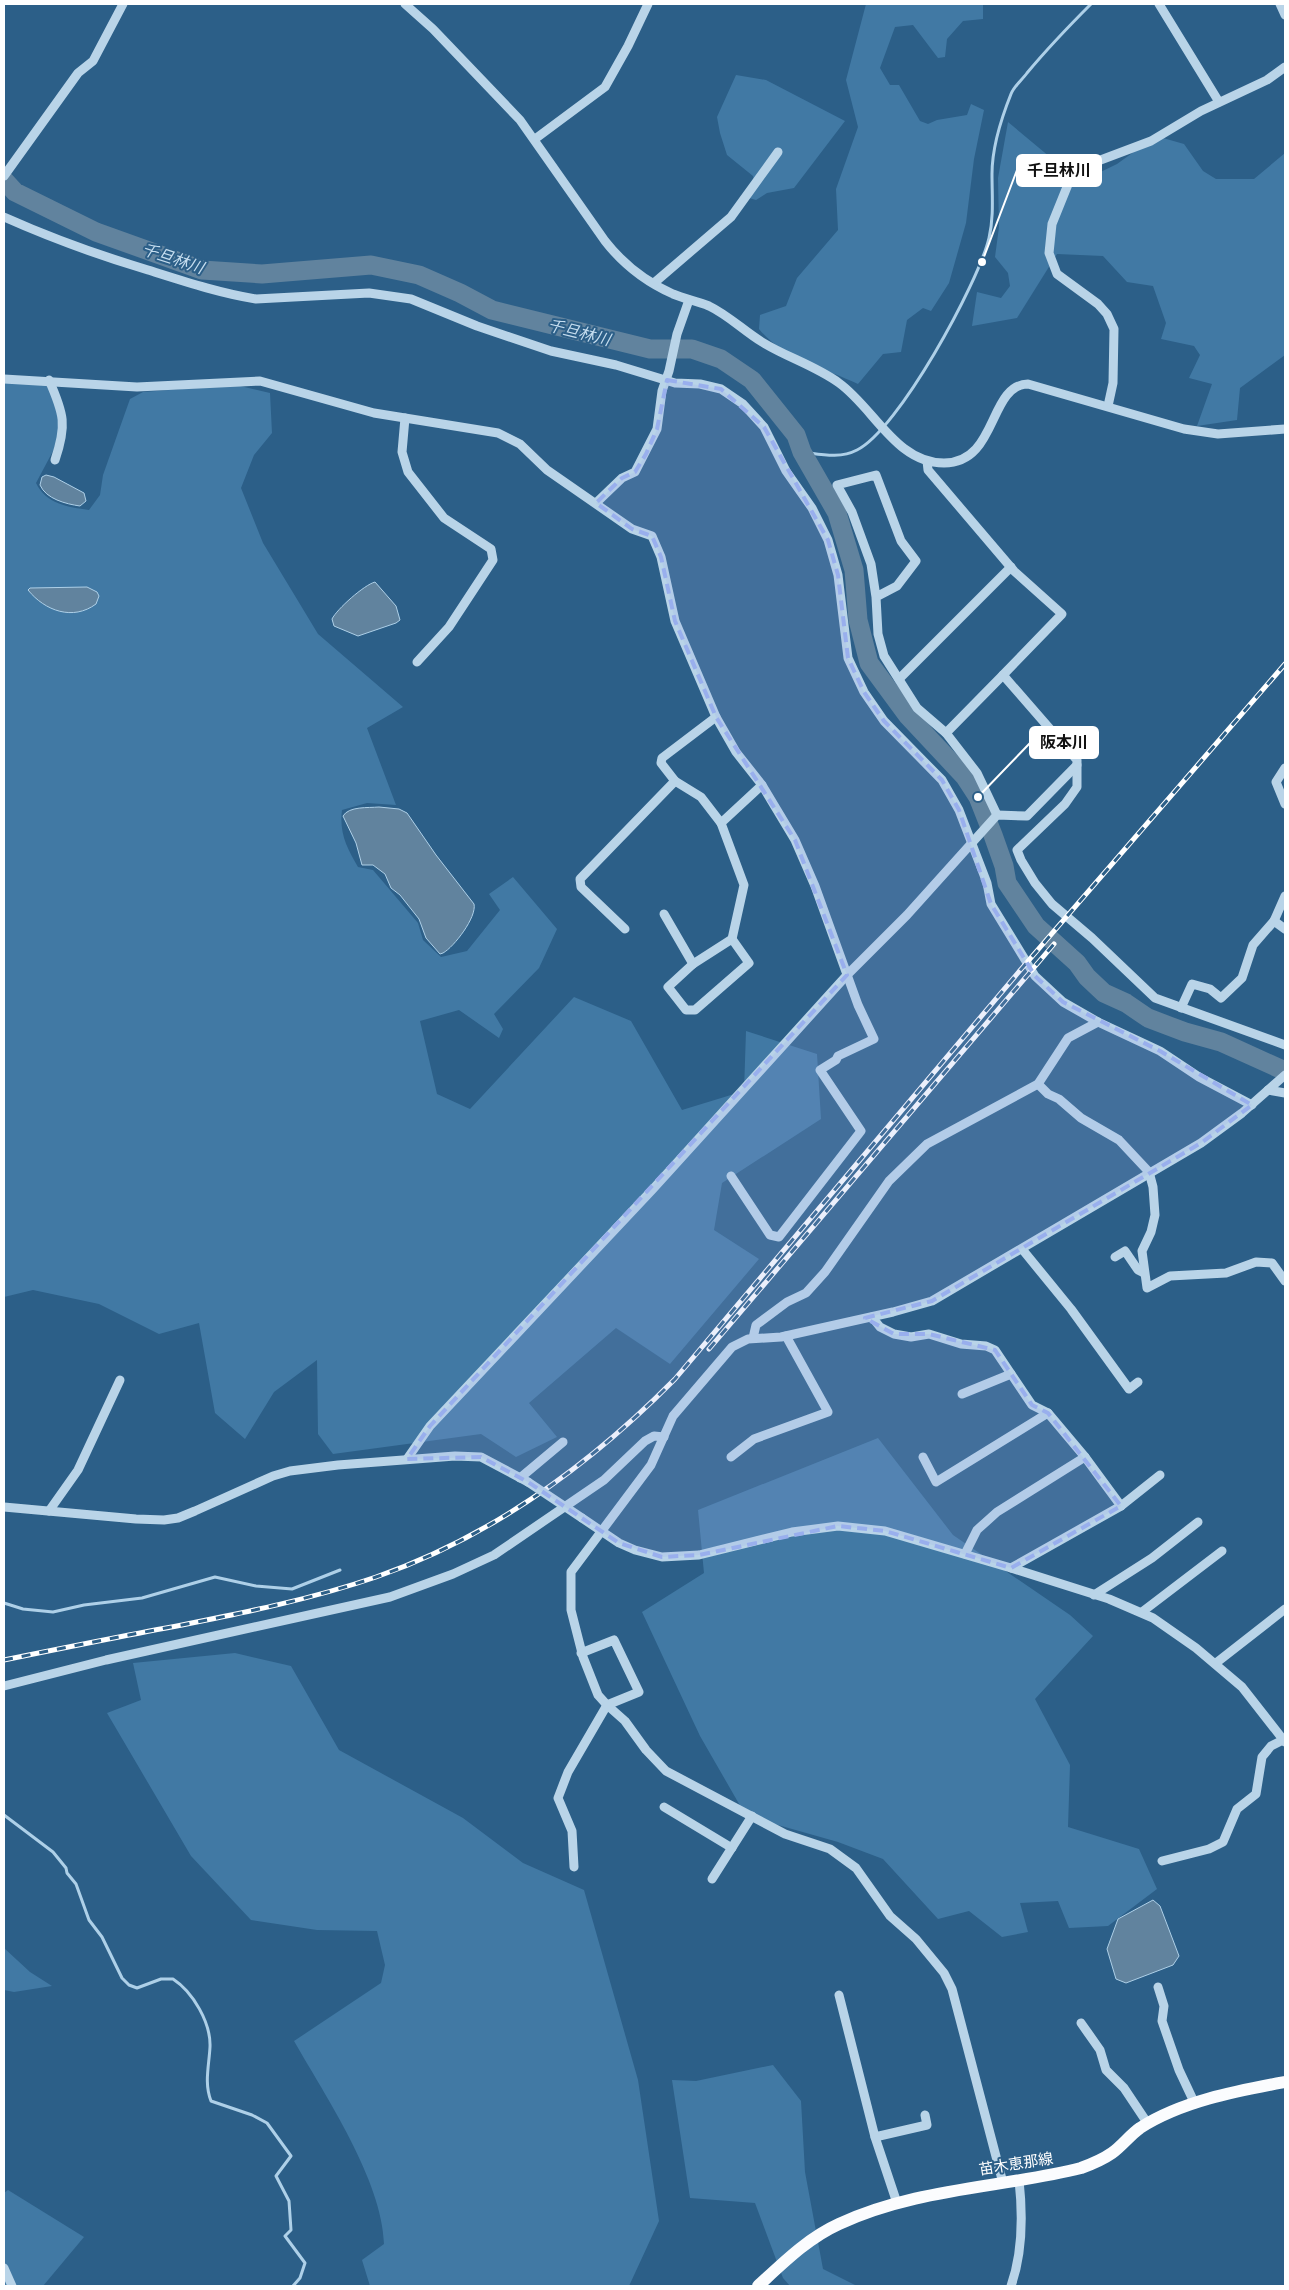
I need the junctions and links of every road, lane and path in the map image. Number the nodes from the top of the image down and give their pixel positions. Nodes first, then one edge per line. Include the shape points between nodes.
1 (123, 4) edge
2 (405, 4) edge
3 (648, 4) edge
4 (1159, 4) edge
5 (1280, 4) edge
6 (1285, 15) edge
7 (1285, 67) edge
8 (1219, 102) junction
9 (535, 139) junction
10 (778, 152) dead end
11 (6, 172) edge
12 (4, 217) edge
13 (654, 283) junction
14 (689, 300) junction
15 (668, 375) junction
16 (4, 379) edge
17 (49, 380) junction
18 (1108, 406) junction
19 (405, 418) junction
20 (1285, 429) edge
21 (55, 460) dead end
22 (927, 461) junction
23 (596, 503) junction
24 (1011, 567) junction
25 (876, 598) junction
26 (417, 662) dead end
27 (1003, 675) junction
28 (899, 679) junction
29 (716, 717) junction
30 (946, 733) junction
31 (1077, 765) junction
32 (1285, 768) edge
33 (675, 781) junction
34 (762, 785) junction
35 (1285, 804) edge
36 (997, 816) junction
37 (721, 823) junction
38 (971, 842) junction
39 (1285, 896) edge
40 (664, 914) dead end
41 (1274, 920) junction
42 (625, 929) dead end
43 (1285, 929) edge
44 (732, 939) junction
45 (693, 964) junction
46 (847, 975) junction
47 (1181, 1008) junction
48 (1098, 1022) junction
49 (1285, 1045) edge
50 (1285, 1075) edge
51 (1038, 1084) junction
52 (1268, 1090) junction
53 (1285, 1093) edge
54 (1252, 1105) junction
55 (1149, 1172) junction
56 (731, 1176) dead end
57 (1022, 1249) junction
58 (1115, 1258) dead end
59 (1144, 1273) junction
60 (1285, 1281) edge
61 (872, 1317) junction
62 (786, 1336) junction
63 (753, 1338) junction
64 (1011, 1374) junction
65 (120, 1380) dead end
66 (1138, 1382) dead end
67 (962, 1394) dead end
68 (1048, 1413) junction
69 (664, 1437) junction
70 (563, 1442) dead end
71 (731, 1457) dead end
72 (923, 1457) dead end
73 (1086, 1457) junction
74 (407, 1459) junction
75 (1160, 1475) dead end
76 (524, 1480) junction
77 (1121, 1506) junction
78 (4, 1507) edge
79 (49, 1511) junction
80 (1198, 1522) dead end
81 (603, 1531) junction
82 (1222, 1551) dead end
83 (964, 1554) junction
84 (1011, 1568) junction
85 (1094, 1595) junction
86 (1285, 1609) edge
87 (1142, 1612) junction
88 (581, 1653) junction
89 (1216, 1663) junction
90 (4, 1686) edge
91 (607, 1705) junction
92 (1285, 1740) edge
93 (664, 1807) dead end
94 (752, 1816) junction
95 (732, 1848) junction
96 (1162, 1861) dead end
97 (574, 1867) dead end
98 (712, 1879) dead end
99 (1158, 1987) dead end
100 (839, 1995) dead end
101 (1081, 2023) dead end
102 (1285, 2082) edge
103 (1196, 2104) junction
104 (925, 2115) dead end
105 (1148, 2124) junction
106 (875, 2137) junction
107 (1019, 2180) junction
108 (1003, 2183) junction
109 (896, 2203) junction
110 (4, 2268) edge
111 (12, 2286) edge
112 (758, 2286) edge
113 (1011, 2286) edge

1 - 11 street via 93,61 78,73
2 - 9 street via 487,84
3 - 9 street via 605,87
4 - 8 street
5 - 6 street
7 - 8 street via 1267,80
8 - 18 street via 1151,141 1078,169 1055,214 1049,253 1053,265 1064,280 1098,304 1114,329 1113,383
9 - 13 street via 614,253
10 - 13 street via 731,218
12 - 15 street via 56,240 200,287 256,299 369,294 411,299 551,351
13 - 14 street
14 - 15 street
14 - 22 street via 709,306 761,342 838,382 894,440 912,455
15 - 23 street via 662,391 657,430 646,454 634,472 622,478
15 - 38 street via 675,383 721,389 743,404 764,427 786,471 812,508 828,540 838,575 848,658 864,692 884,721 942,780 959,810
16 - 17 street
17 - 19 street via 137,387 260,382 374,413
17 - 21 street via 60,408 63,428
18 - 20 street via 1184,429 1218,434
18 - 22 street via 1020,384 1012,388 989,431 969,456 944,463
19 - 23 street via 498,433 520,444 547,470
19 - 26 street via 402,452 408,472 444,518 491,548 493,560 449,627
22 - 24 street via 928,470
23 - 29 street via 632,529 652,536 661,556 675,621
24 - 27 street via 1062,614
24 - 28 street
25 - 25 street via 871,564 852,512 837,485 876,475 901,541 916,561 897,586
25 - 28 street via 878,634 884,656
27 - 30 street
27 - 31 street via 1077,760
28 - 30 street via 917,708
29 - 33 street via 662,758 661,763
29 - 34 street via 736,752
30 - 36 street via 977,773
31 - 36 street via 1027,816
31 - 47 street via 1077,787 1065,804 1018,850 1021,860 1052,904 1155,998
32 - 35 street via 1276,782
33 - 37 street via 701,797
33 - 42 street via 580,879 581,887
34 - 37 street
34 - 46 street via 807,865
36 - 38 street
37 - 44 street via 744,885
38 - 46 street via 907,915
38 - 48 street via 991,904 1034,976 1063,1002
39 - 41 street
40 - 45 street
41 - 43 street
41 - 47 street via 1253,945 1242,978 1222,998 1210,989 1192,984
44 - 45 street
44 - 45 street via 750,963 695,1010 686,1010 668,987
46 - 56 street via 874,1039 838,1056 820,1070 861,1130 779,1238 770,1235
46 - 74 street via 653,1189 430,1426
47 - 49 street
48 - 51 street via 1068,1038
48 - 54 street via 1160,1051 1199,1077
50 - 52 street
51 - 55 street via 1080,1118 1119,1140
51 - 63 street via 927,1144 889,1181 825,1272 806,1293 787,1302 756,1325
52 - 53 street
52 - 54 street
54 - 55 street via 1218,1132
55 - 57 street
55 - 59 street via 1155,1215 1142,1251
57 - 61 street via 932,1301
57 - 66 street via 1129,1388
58 - 59 street via 1125,1251 1138,1270
59 - 60 street via 1146,1288 1170,1276 1226,1273 1256,1262 1272,1263
61 - 62 street
61 - 64 street via 880,1327 894,1334 911,1337 928,1334 961,1344 986,1346 995,1350
62 - 63 street
62 - 71 street via 828,1412 754,1439
63 - 69 street via 732,1347 673,1416
64 - 67 street
64 - 68 street via 1032,1405
65 - 79 street via 78,1470
68 - 72 street via 936,1482
68 - 73 street
69 - 81 street via 651,1465
69 - 90 street via 654,1436 645,1442 604,1480 494,1555 444,1577 390,1597
70 - 76 street
73 - 77 street
73 - 83 street via 997,1512 977,1530
74 - 76 street via 481,1457
74 - 79 street via 281,1474 195,1512 164,1520
75 - 77 street
76 - 81 street, bridge
77 - 84 street
78 - 79 street
80 - 85 street via 1152,1558
81 - 83 street via 635,1550 672,1558 699,1555 811,1528 838,1526 885,1531
81 - 88 street via 571,1572 571,1610
82 - 87 street
83 - 84 street
84 - 85 street
85 - 87 street
86 - 89 street
87 - 89 street
88 - 91 street via 598,1695
88 - 91 street via 614,1640 639,1692
89 - 92 street via 1242,1687
91 - 94 street via 625,1721 666,1771
91 - 97 street via 568,1772 558,1798 572,1831
92 - 96 street via 1271,1746 1262,1758 1256,1794 1237,1809 1223,1842 1209,1849
93 - 95 street
94 - 95 street
94 - 108 street via 785,1834 830,1849 856,1868 890,1916 916,1939 944,1973 959,2013
95 - 98 street
99 - 103 street via 1164,2006 1162,2021 1179,2070
100 - 106 street
101 - 105 street via 1100,2050 1106,2070 1124,2088
102 - 103 main road, 苗木恵那線
103 - 105 main road, 苗木恵那線
104 - 106 street via 927,2125
105 - 107 main road, 苗木恵那線 via 1096,2162 1059,2174
106 - 109 street
107 - 108 main road, 苗木恵那線
107 - 113 street via 1022,2207 1020,2242 1018,2268
108 - 109 main road, 苗木恵那線 via 929,2194
109 - 112 main road, 苗木恵那線 via 839,2224 819,2236 800,2248
110 - 111 street

